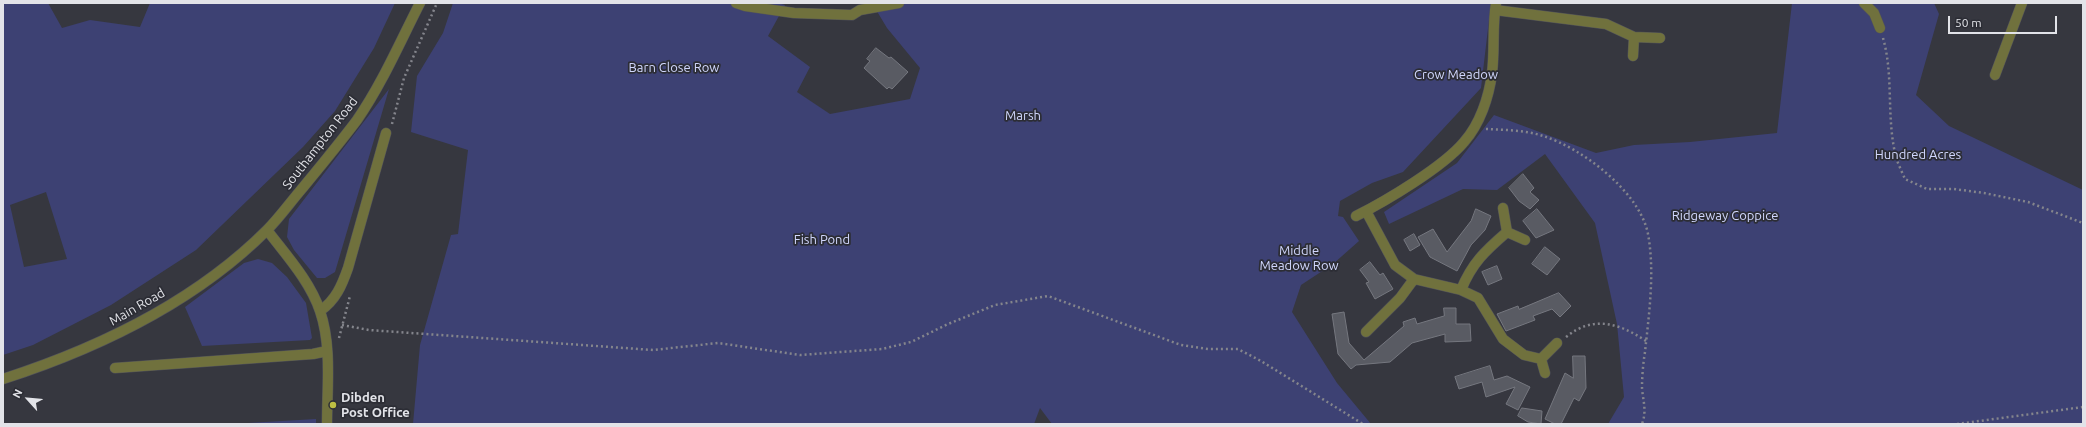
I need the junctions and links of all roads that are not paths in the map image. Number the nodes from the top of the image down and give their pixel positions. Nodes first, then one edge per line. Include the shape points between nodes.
1 (420, 3) edge
2 (736, 3) edge
3 (899, 3) edge
4 (1864, 3) edge
5 (2022, 3) edge
6 (1495, 7) edge
7 (1880, 28) road end
8 (1634, 37) junction
9 (1660, 38) dead end
10 (1633, 56) dead end
11 (1995, 75) dead end
12 (386, 132) dead end
13 (1503, 208) dead end
14 (1366, 211) junction
15 (1356, 216) dead end
16 (267, 230) junction
17 (1507, 232) junction
18 (1525, 240) dead end
19 (1414, 279) junction
20 (1461, 290) junction
21 (320, 311) junction
22 (1366, 332) dead end
23 (1558, 343) road end
24 (327, 351) junction
25 (1541, 360) junction
26 (114, 368) dead end
27 (1545, 372) dead end
28 (3, 379) edge
29 (326, 424) edge

1 - 16 street, Southampton Road via 357,119
2 - 3 street via 794,13 852,15 860,10
4 - 7 street via 1874,13
5 - 11 street
6 - 8 street via 1606,24
6 - 14 street via 1492,73 1484,108 1473,128 1464,142 1433,169
8 - 9 street
8 - 10 street
12 - 21 street via 346,275 329,306
13 - 17 street
14 - 15 street
14 - 19 street via 1395,265
16 - 21 street via 306,281
16 - 28 street, Main Road via 220,271 156,313 76,353
17 - 18 street
17 - 20 street via 1482,254 1468,273
19 - 20 street
19 - 22 street via 1400,298
20 - 25 street via 1478,298 1503,339 1524,355
21 - 24 street
23 - 25 street
24 - 26 street
24 - 29 street
25 - 27 street

